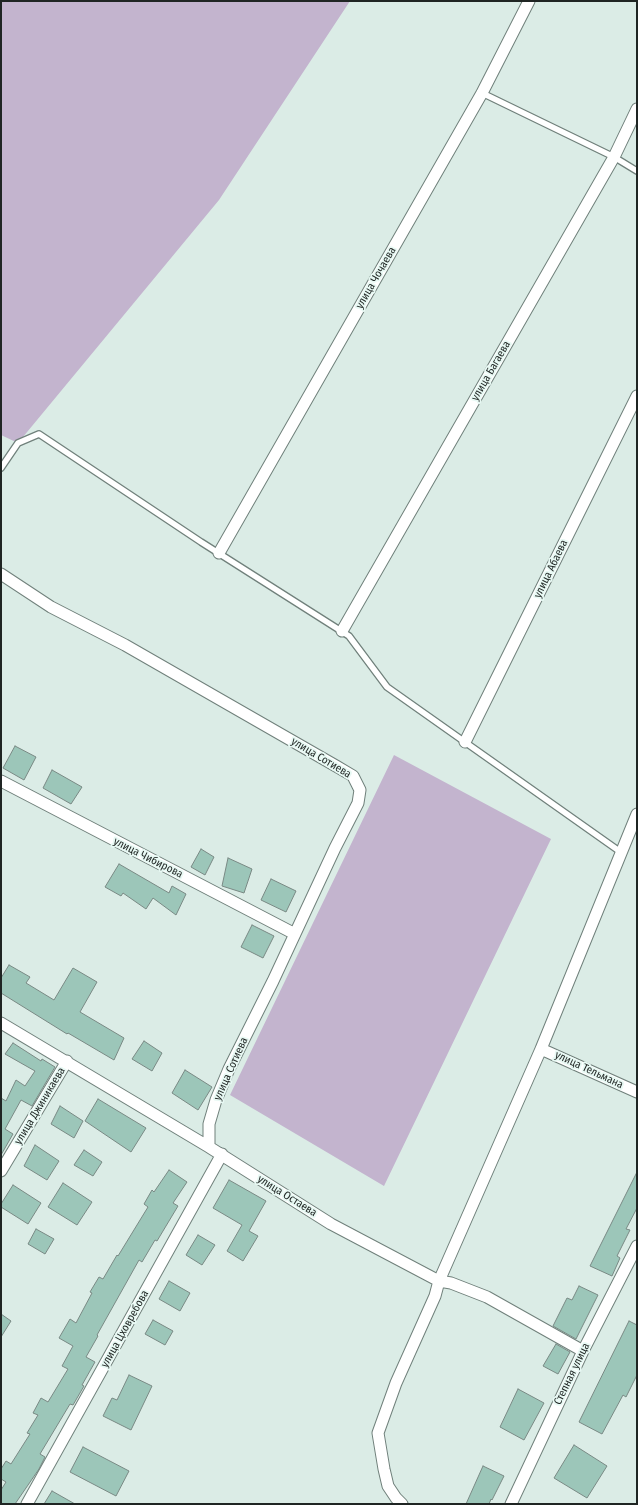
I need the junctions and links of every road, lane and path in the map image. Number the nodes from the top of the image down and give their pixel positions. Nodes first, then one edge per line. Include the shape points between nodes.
1 (529, 1) edge
2 (482, 93) junction
3 (637, 109) edge
4 (614, 157) junction
5 (637, 171) edge
6 (637, 396) edge
7 (1, 468) edge
8 (219, 553) junction
9 (1, 574) edge
10 (342, 631) junction
11 (465, 742) junction
12 (1, 781) edge
13 (637, 814) edge
14 (622, 853) junction
15 (295, 934) junction
16 (1, 1023) edge
17 (541, 1048) junction
18 (67, 1061) junction
19 (637, 1092) edge
20 (209, 1147) junction
21 (222, 1154) junction
22 (1, 1171) edge
23 (637, 1246) edge
24 (440, 1281) junction
25 (583, 1351) junction
26 (27, 1504) edge
27 (402, 1504) edge
28 (511, 1504) edge

1 - 2 street, улица Чочаева
2 - 4 lane
2 - 8 street, улица Чочаева
3 - 4 street, улица Багаева
4 - 5 lane
4 - 10 street, улица Багаева
6 - 11 street, улица Абаева
7 - 8 lane via 18,443 40,434
8 - 10 lane
9 - 15 street, улица Сотиева via 51,607 125,645 353,776 360,790 358,803
10 - 11 lane via 350,636 387,687
11 - 14 lane
12 - 15 street, улица Чибирова
13 - 14 street
14 - 17 street
15 - 20 street, улица Сотиева via 216,1100 209,1124
16 - 18 street, улица Остаева
17 - 19 street, улица Тельмана
17 - 24 street
18 - 20 street, улица Остаева
18 - 22 street, улица Джиникаева
20 - 21 street, улица Остаева
21 - 24 street, улица Остаева via 331,1224
21 - 26 street, улица Цховребова
23 - 25 street, Степная улица
24 - 25 street, улица Остаева via 487,1297
24 - 27 street via 396,1383 378,1433 388,1486
25 - 28 street, Степная улица

